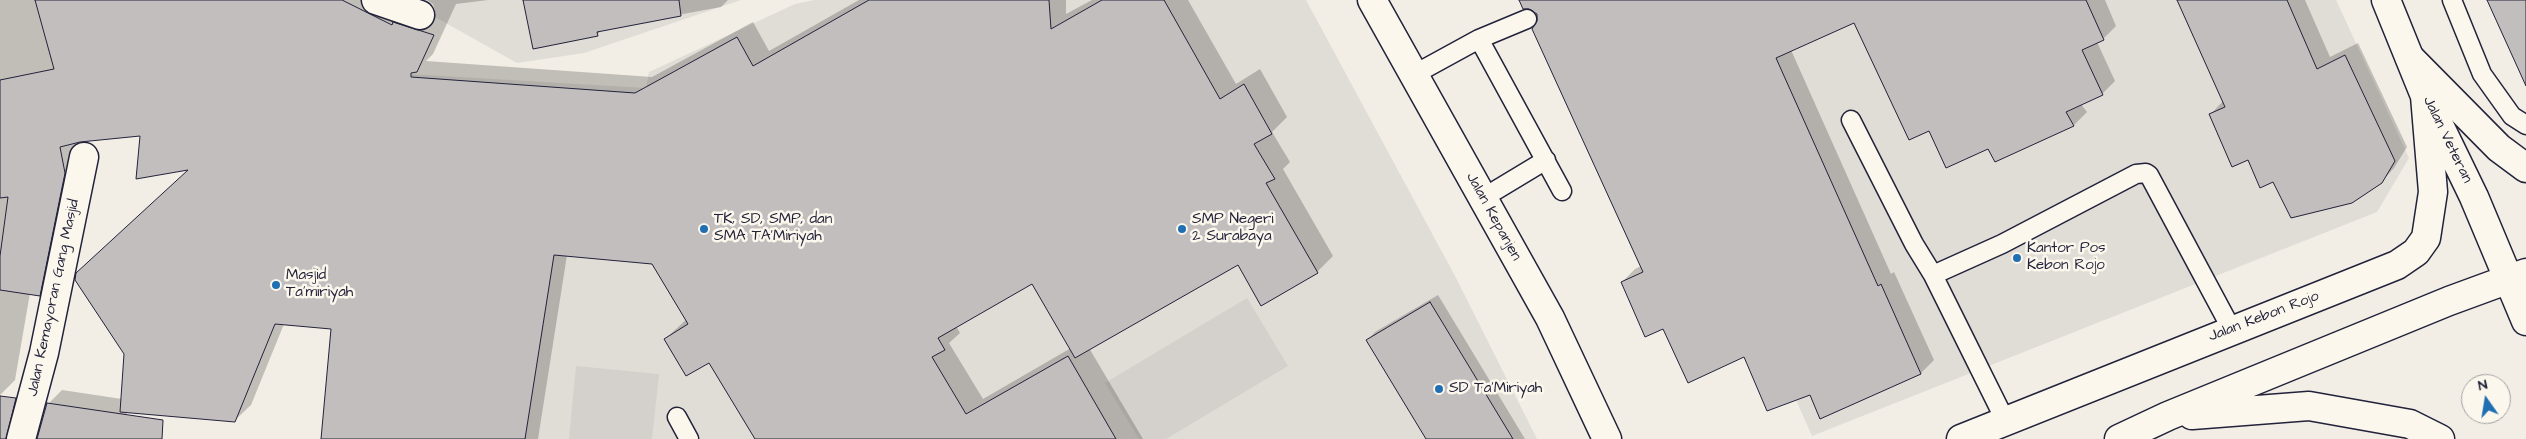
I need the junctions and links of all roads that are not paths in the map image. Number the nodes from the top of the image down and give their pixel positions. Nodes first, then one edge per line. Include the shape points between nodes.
1 (376, 0) edge
2 (1372, 0) edge
3 (2386, 0) edge
4 (2452, 0) edge
5 (420, 15) dead end
6 (1527, 19) dead end
7 (1480, 39) junction
8 (2410, 58) junction
9 (1415, 74) junction
10 (2425, 96) junction
11 (1851, 120) dead end
12 (2526, 125) edge
13 (84, 157) dead end
14 (1546, 160) junction
15 (2526, 168) edge
16 (1562, 191) dead end
17 (1482, 198) junction
18 (1933, 275) junction
19 (2517, 276) edge
20 (2526, 321) edge
21 (2232, 330) junction
22 (2168, 416) junction
23 (677, 417) dead end
24 (2006, 422) junction
25 (21, 439) edge
26 (689, 439) edge
27 (1607, 439) edge
28 (1961, 439) edge
29 (2119, 439) edge
30 (2440, 439) edge

1 - 5 main road
2 - 9 main road, Jalan Kepanjen
3 - 8 main road, Jalan Veteran
4 - 12 lane via 2482,74 2512,116
6 - 7 lane
7 - 9 lane
7 - 14 lane
8 - 10 main road, Jalan Veteran
8 - 15 main road via 2499,148
9 - 17 main road, Jalan Kepanjen
10 - 19 main road, Jalan Veteran
10 - 21 main road, Jalan Kebon Rojo via 2433,192 2426,238 2416,252 2397,265
11 - 18 lane
13 - 25 main road, Jalan Kemayoran Gang Masjid via 44,352
14 - 16 lane
14 - 17 lane
17 - 27 main road, Jalan Kepanjen via 1550,318
18 - 21 lane via 2002,244 2136,174 2146,173
18 - 24 lane
19 - 20 main road, Jalan Veteran
19 - 22 main road
21 - 24 main road, Jalan Kebon Rojo
22 - 29 main road
22 - 30 main road via 2309,406 2410,424
23 - 26 lane
24 - 28 main road, Jalan Kebon Rojo

